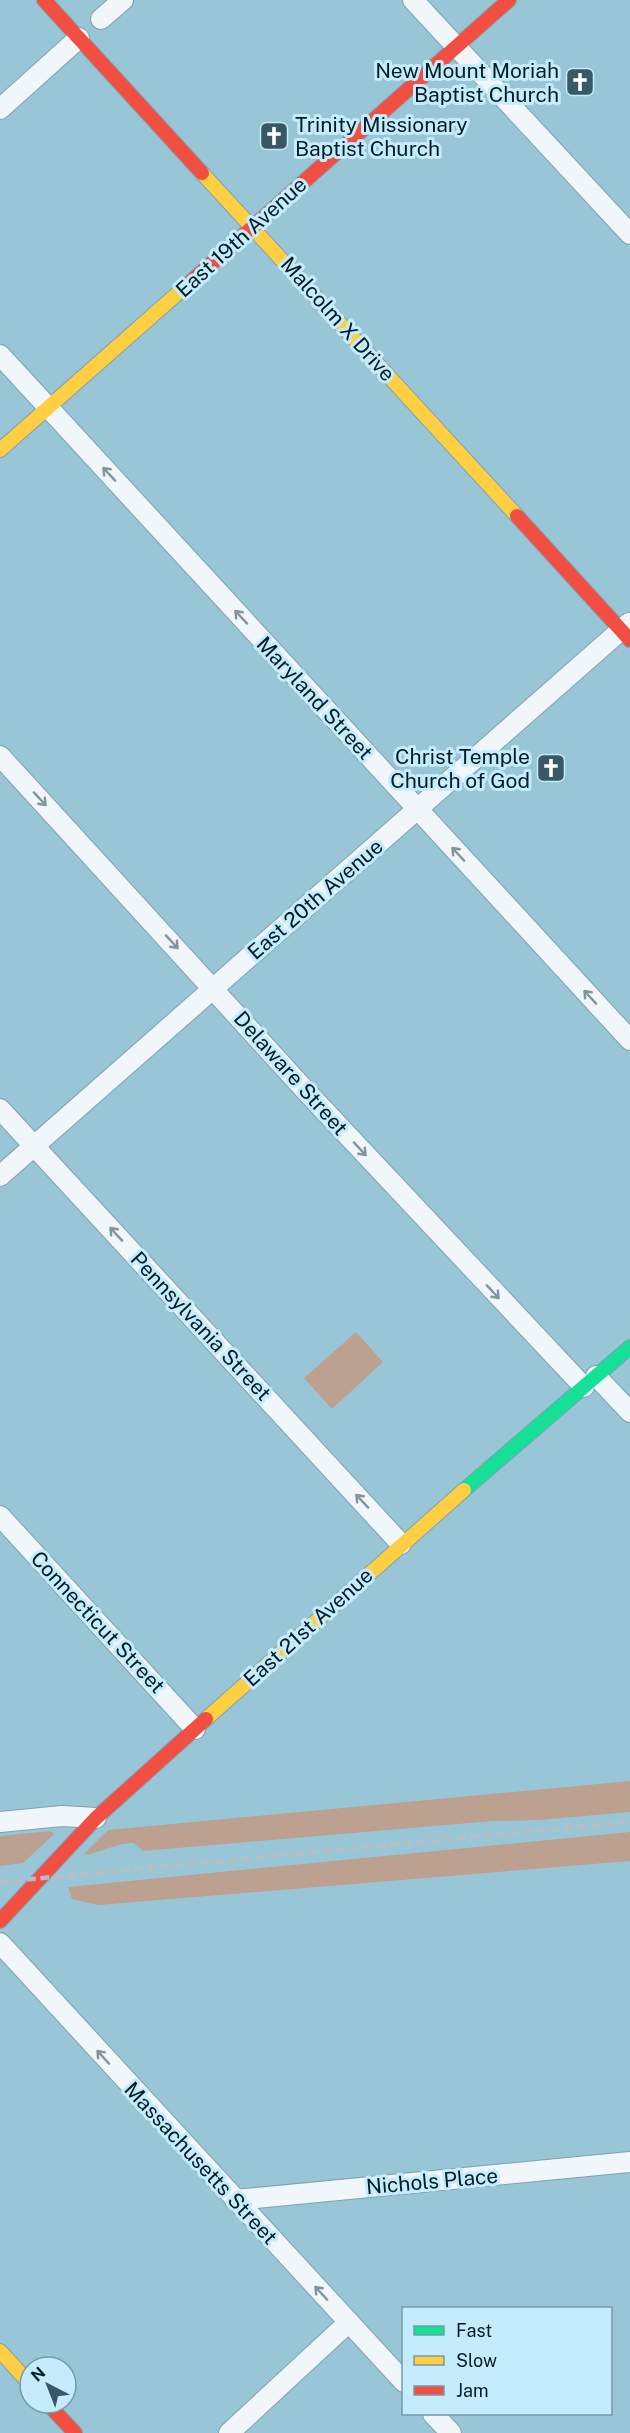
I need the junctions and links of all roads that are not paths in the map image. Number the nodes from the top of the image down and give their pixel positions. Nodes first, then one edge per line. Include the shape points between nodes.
1 (44, 0) edge
2 (123, 0) edge
3 (414, 0) edge
4 (509, 0) edge
5 (102, 20) dead end
6 (80, 38) junction
7 (456, 47) junction
8 (0, 109) edge
9 (253, 226) junction
10 (630, 234) edge
11 (0, 355) edge
12 (48, 408) junction
13 (0, 450) edge
14 (627, 630) edge
15 (0, 756) edge
16 (418, 809) junction
17 (214, 988) junction
18 (630, 1040) edge
19 (0, 1108) edge
20 (35, 1146) junction
21 (0, 1176) edge
22 (630, 1347) edge
23 (590, 1381) junction
24 (630, 1412) edge
25 (0, 1516) edge
26 (401, 1544) junction
27 (195, 1729) junction
28 (96, 1818) junction
29 (0, 1822) edge
30 (0, 1921) edge
31 (0, 1943) edge
32 (630, 2163) edge
33 (235, 2200) junction
34 (349, 2322) junction
35 (0, 2351) edge
36 (18, 2371) edge
37 (402, 2380) edge
38 (58, 2415) edge
39 (434, 2415) edge
40 (75, 2433) edge
41 (229, 2433) edge
42 (451, 2433) edge

1 - 6 street, Malcolm X Drive
2 - 5 street
3 - 7 street
4 - 7 street, East 19th Avenue
6 - 8 street
6 - 9 street, Malcolm X Drive
7 - 9 street, East 19th Avenue
7 - 10 street
9 - 12 street, East 19th Avenue
9 - 14 street, Malcolm X Drive
11 - 12 street, Maryland Street
12 - 13 street, East 19th Avenue
16 -> 12 street, Maryland Street
14 - 16 street, East 20th Avenue
15 -> 17 street, Delaware Street
16 - 17 street, East 20th Avenue
18 -> 16 street, Maryland Street
17 - 20 street, East 20th Avenue
17 -> 23 street, Delaware Street via 305,1090
19 - 20 street, Pennsylvania Street
20 - 21 street, East 20th Avenue
26 -> 20 street, Pennsylvania Street
22 - 23 street, East 21st Avenue
23 - 24 street, Delaware Street
23 - 26 street, East 21st Avenue
25 - 27 street, Connecticut Street
26 - 27 street, East 21st Avenue
27 - 28 street, East 21st Avenue
28 - 29 street via 62,1816
28 - 30 street, East 21st Avenue
33 -> 31 street, Massachusetts Street
32 - 33 street, Nichols Place
34 -> 33 street, Massachusetts Street
34 - 37 street, Massachusetts Street
34 - 41 street
35 - 36 street
38 - 40 street
39 - 42 street

